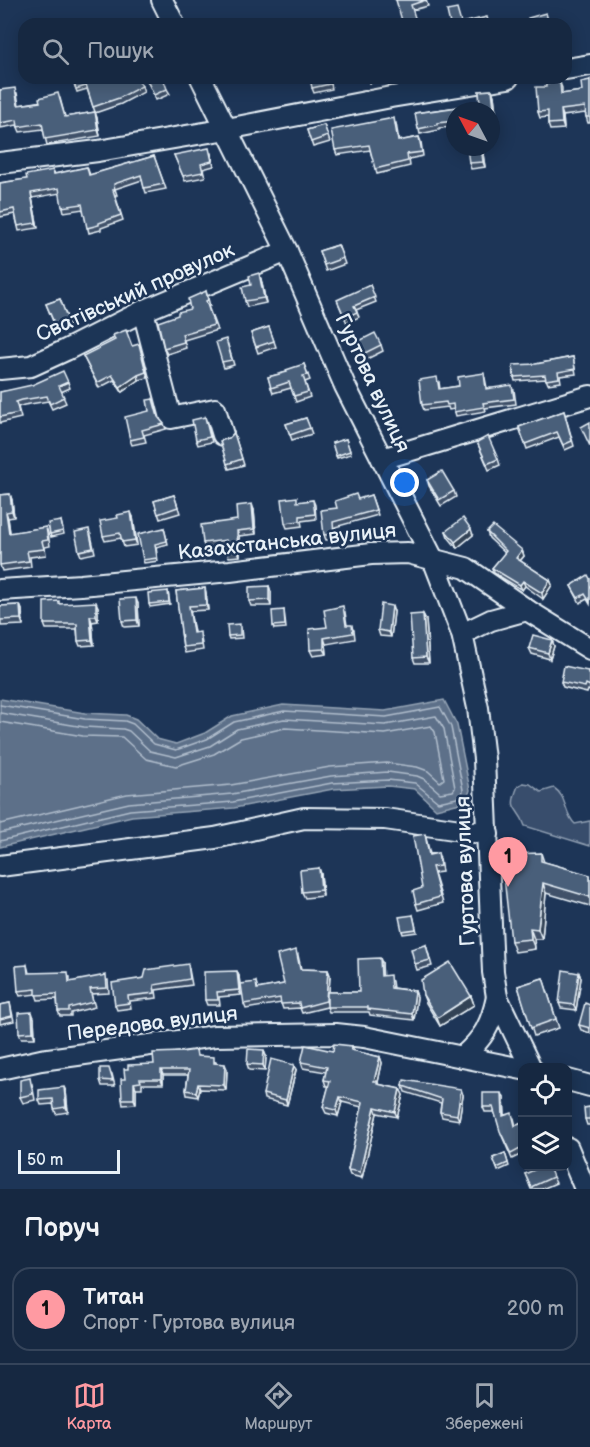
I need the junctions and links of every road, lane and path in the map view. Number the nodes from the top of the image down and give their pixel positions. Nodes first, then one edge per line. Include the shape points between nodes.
1 (162, 0) edge
2 (171, 18) edge
3 (590, 65) edge
4 (572, 68) edge
5 (204, 84) edge
6 (471, 84) edge
7 (227, 129) junction
8 (0, 163) edge
9 (287, 251) junction
10 (143, 311) junction
11 (0, 369) edge
12 (590, 396) edge
13 (223, 435) dead end
14 (382, 459) junction
15 (433, 559) junction
16 (0, 590) edge
17 (526, 610) junction
18 (462, 634) junction
19 (590, 649) edge
20 (488, 834) junction
21 (0, 866) edge
22 (497, 997) junction
23 (462, 1057) junction
24 (529, 1063) edge
25 (518, 1068) edge
26 (0, 1069) edge
27 (572, 1081) edge
28 (590, 1086) edge
29 (572, 1159) edge
30 (585, 1189) edge

1 - 2 street
3 - 4 street
5 - 7 street, Гуртова вулиця
6 - 7 street
7 - 8 street
7 - 9 street, Гуртова вулиця
9 - 10 street, Сватівський провулок
9 - 14 street, Гуртова вулиця via 345,386
10 - 11 street, Сватівський провулок via 31,366
10 - 13 street via 171,418 215,409
12 - 14 street
14 - 15 street, Гуртова вулиця
15 - 16 street, Казахстанська вулиця via 408,553 371,554 230,571
15 - 17 street, Казахстанська вулиця via 466,568
15 - 18 street, Гуртова вулиця
17 - 18 street
17 - 19 street, Казахстанська вулиця
18 - 20 street, Гуртова вулиця via 478,708
20 - 21 street via 385,819 304,818 215,838
20 - 22 street, Гуртова вулиця
22 - 23 street via 485,1034
22 - 24 street, Гуртова вулиця
23 - 25 street, Передова вулиця
23 - 26 street, Передова вулиця via 345,1035 215,1036
27 - 28 street
29 - 30 street

